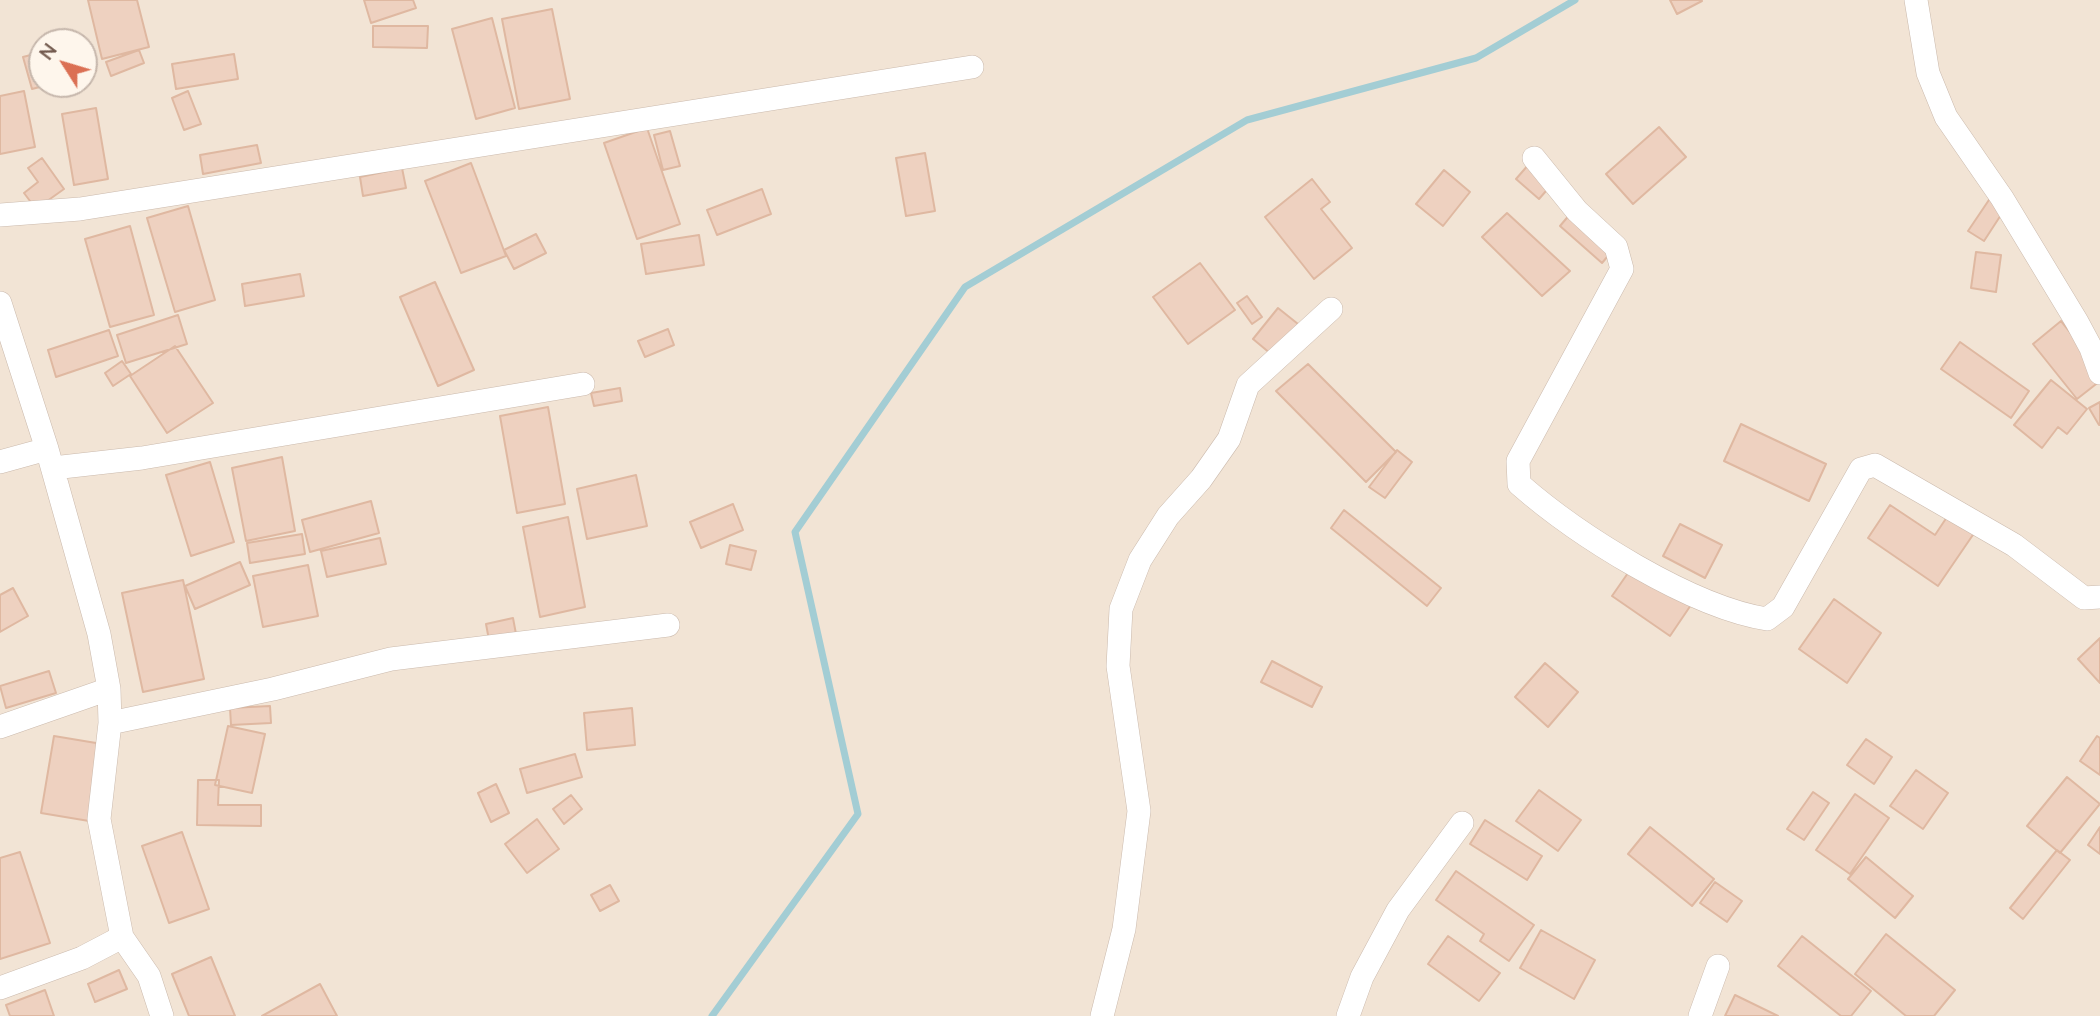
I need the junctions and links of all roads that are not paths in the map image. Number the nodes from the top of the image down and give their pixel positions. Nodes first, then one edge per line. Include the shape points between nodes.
1 (1916, 0) edge
2 (972, 67) dead end
3 (1534, 158) dead end
4 (0, 215) edge
5 (0, 303) edge
6 (1331, 309) dead end
7 (2100, 373) edge
8 (583, 384) dead end
9 (50, 458) junction
10 (0, 462) edge
11 (2100, 597) edge
12 (668, 625) dead end
13 (109, 689) junction
14 (110, 723) junction
15 (0, 727) edge
16 (1462, 822) dead end
17 (122, 937) junction
18 (1718, 966) dead end
19 (0, 988) edge
20 (162, 1016) edge
21 (1102, 1016) edge
22 (1348, 1016) edge
23 (1700, 1016) edge

1 - 7 street via 1928,73 1946,117 2002,198 2086,337
2 - 4 street via 80,209
3 - 11 street via 1577,211 1616,247 1622,269 1518,461 1519,484 1537,500 1618,554 1694,595 1767,619 1783,607 1861,469 1875,465 2014,545 2084,598
5 - 9 street
6 - 21 street via 1248,384 1230,439 1140,559 1121,609 1118,666 1139,811 1124,929
8 - 9 street via 142,458
9 - 10 street
9 - 13 street via 99,634
12 - 14 street via 391,659
13 - 14 street
13 - 15 street
14 - 17 street via 99,819
16 - 22 street via 1398,910 1362,977
17 - 19 street via 82,958
17 - 20 street via 149,976
18 - 23 street

